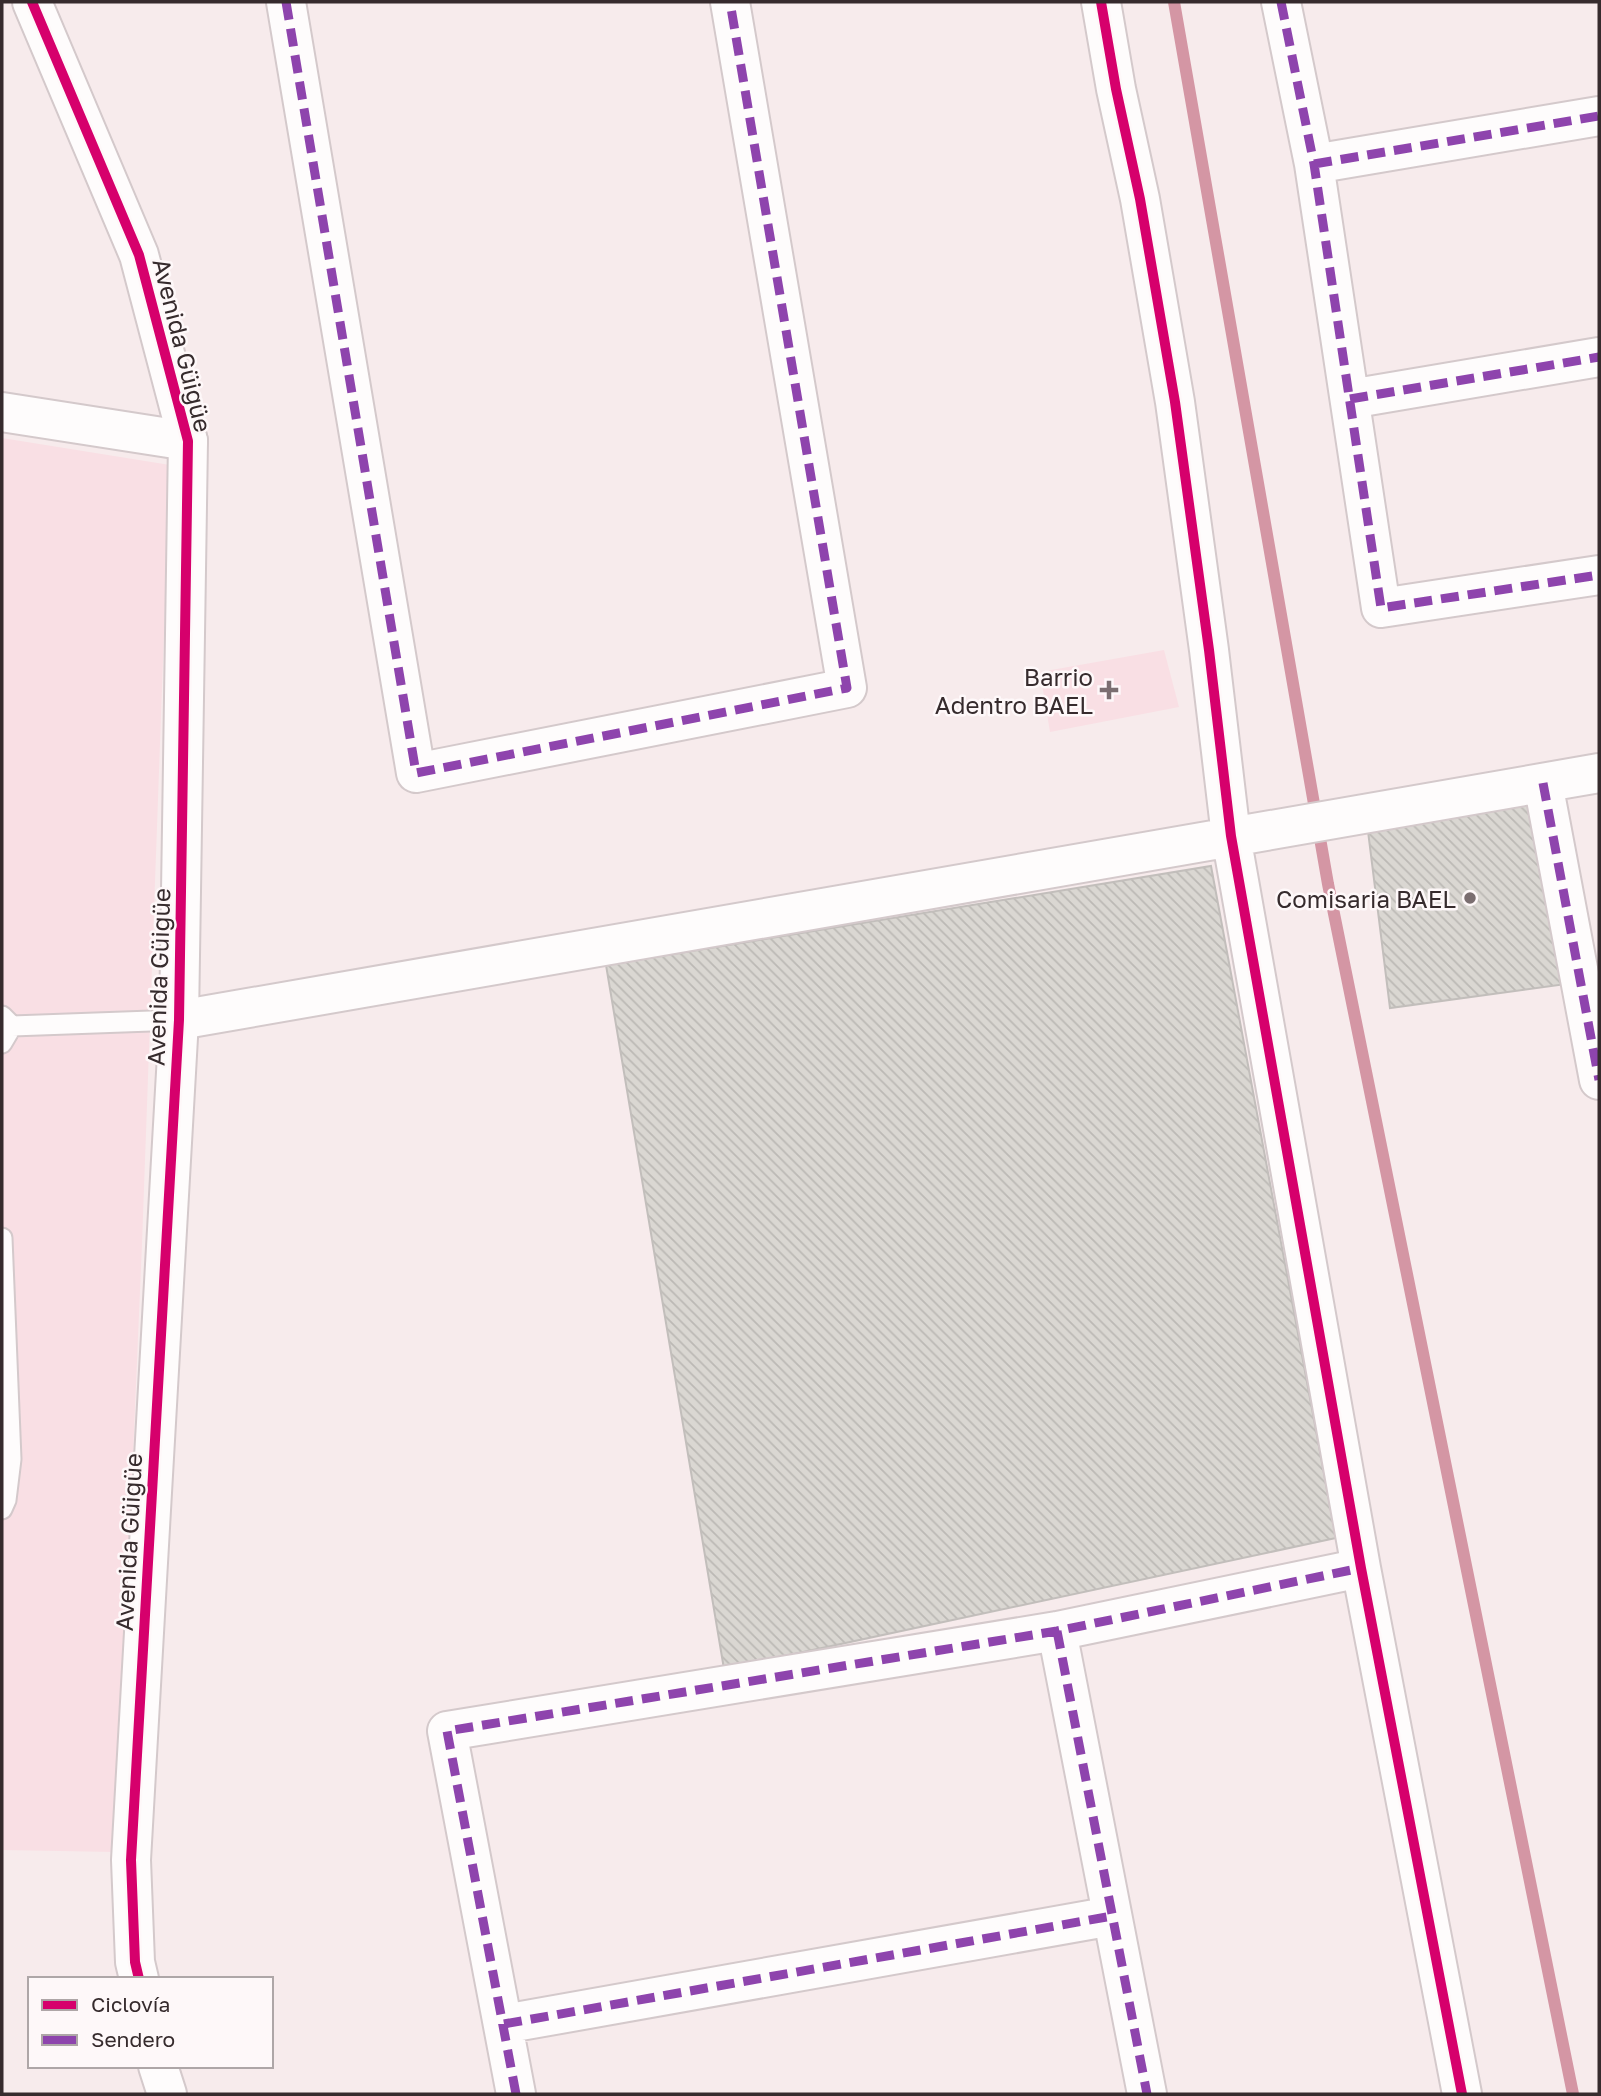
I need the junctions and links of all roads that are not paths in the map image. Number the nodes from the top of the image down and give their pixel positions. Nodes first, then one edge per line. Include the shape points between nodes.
1 (32, 2) edge
2 (286, 2) edge
3 (730, 2) edge
4 (1101, 2) edge
5 (1281, 2) edge
6 (1599, 116) edge
7 (1314, 164) junction
8 (1599, 356) edge
9 (1350, 399) junction
10 (2, 412) edge
11 (188, 440) junction
12 (1599, 575) edge
13 (1599, 773) edge
14 (1543, 783) junction
15 (1247, 833) junction
16 (179, 1020) junction
17 (5, 1028) edge
18 (1599, 1080) edge
19 (2, 1238) edge
20 (2, 1509) edge
21 (1361, 1568) junction
22 (1057, 1631) junction
23 (1112, 1916) junction
24 (139, 1977) edge
25 (504, 2024) junction
26 (159, 2068) edge
27 (167, 2094) edge
28 (516, 2094) edge
29 (1147, 2094) edge
30 (1462, 2094) edge

1 - 11 street, Avenida Güigüe via 139,255
2 - 3 street via 416,773 847,688
4 - 15 street via 1175,402 1207,636
5 - 7 street
6 - 7 street
7 - 9 street
8 - 9 street
9 - 12 street via 1381,608
10 - 11 street
11 - 16 street, Avenida Güigüe
13 - 14 street
14 - 15 street
14 - 18 street
15 - 16 street
15 - 21 street
16 - 17 lane
16 - 24 street, Avenida Güigüe via 131,1860
19 - 20 lane via 11,1459
21 - 22 street
21 - 30 street
22 - 23 street
22 - 25 street via 447,1731
23 - 25 street
23 - 29 street
25 - 28 street
26 - 27 street

